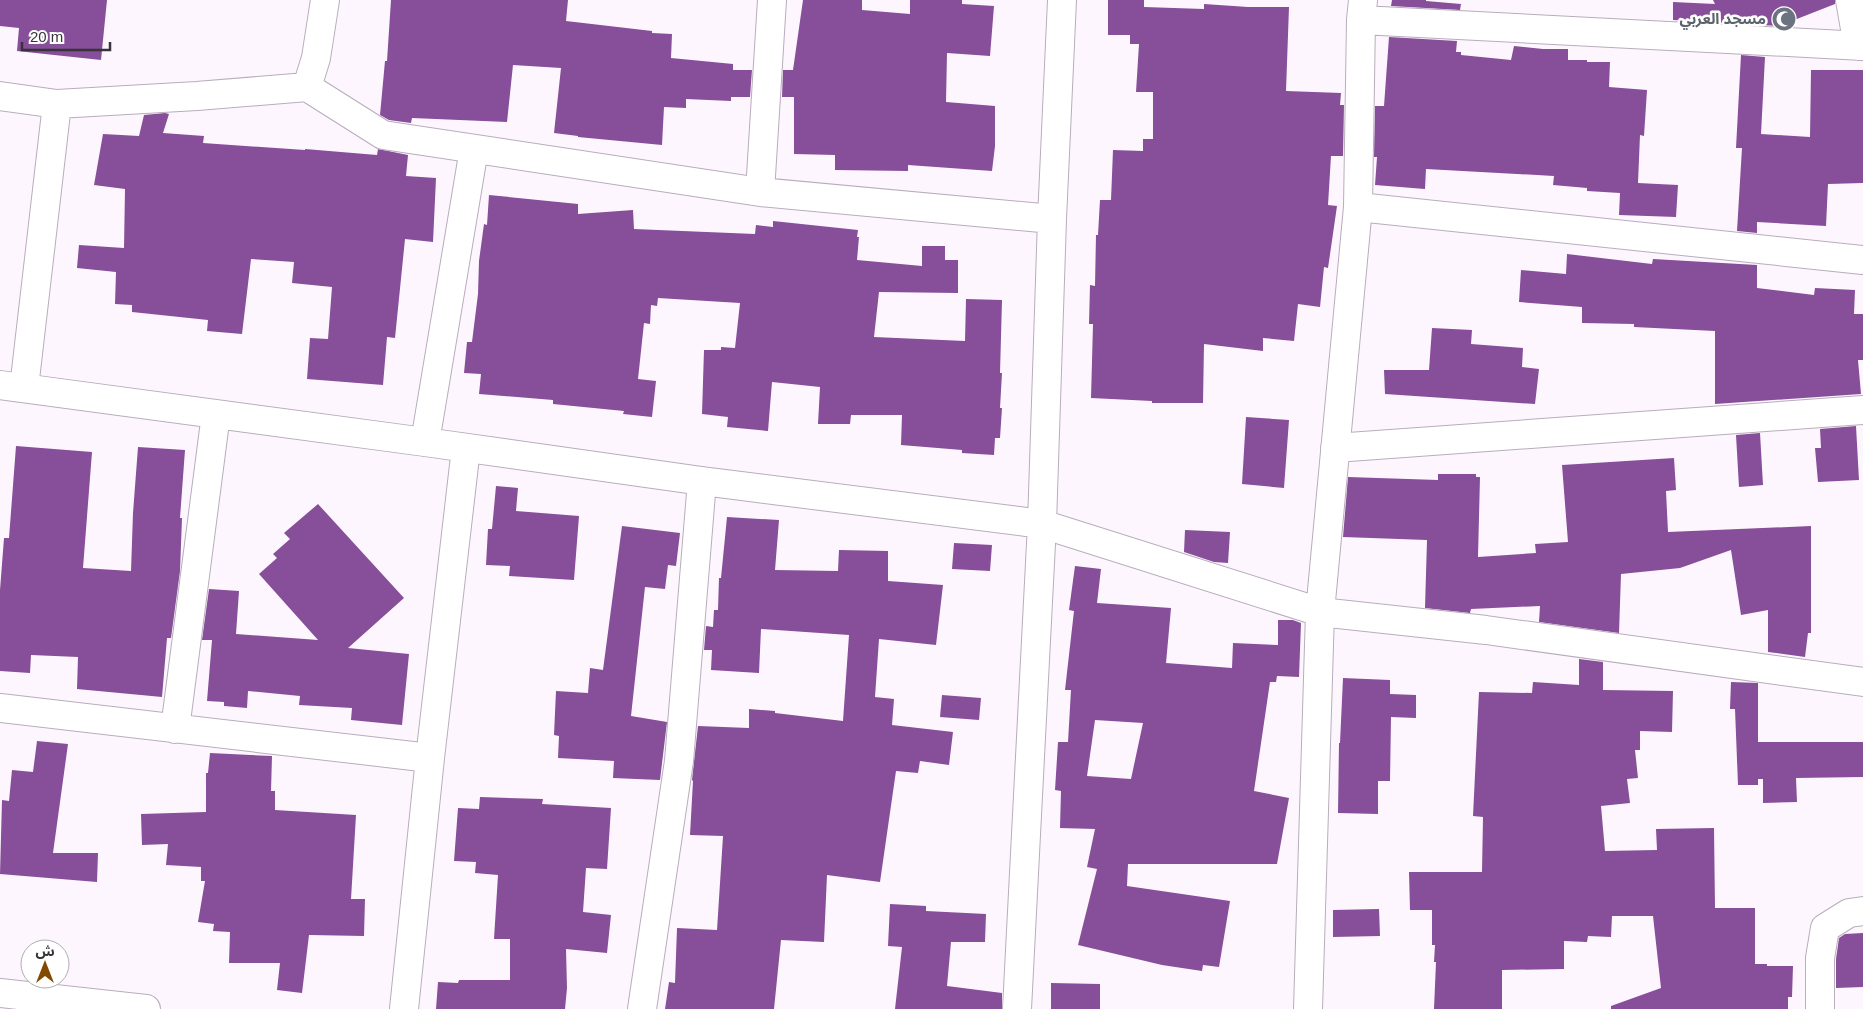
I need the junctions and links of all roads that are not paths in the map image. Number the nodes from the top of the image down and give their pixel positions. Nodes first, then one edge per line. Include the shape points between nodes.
1 (325, 0) edge
2 (772, 0) edge
3 (1062, 0) edge
4 (1850, 0) edge
5 (1362, 10) edge
6 (1860, 46) edge
7 (307, 87) junction
8 (0, 96) edge
9 (57, 104) junction
10 (474, 149) junction
11 (760, 192) junction
12 (1358, 207) junction
13 (1052, 219) junction
14 (1863, 260) edge
15 (12, 387) edge
16 (1863, 410) edge
17 (216, 414) junction
18 (426, 442) junction
19 (466, 448) junction
20 (1335, 448) junction
21 (702, 481) junction
22 (1042, 524) junction
23 (1320, 612) junction
24 (1863, 682) edge
25 (0, 708) edge
26 (175, 729) junction
27 (430, 758) junction
28 (1863, 912) edge
29 (0, 993) edge
30 (146, 1009) edge
31 (404, 1009) edge
32 (642, 1009) edge
33 (1017, 1009) edge
34 (1308, 1009) edge
35 (1820, 1009) edge

1 - 7 street via 316,58
2 - 11 street
3 - 13 street
4 - 6 street
5 - 6 street
5 - 12 street
7 - 9 street
7 - 10 street via 383,135
8 - 9 street
9 - 15 street
10 - 11 street
10 - 18 street
11 - 13 street
12 - 14 street
12 - 20 street
13 - 22 street
15 - 17 street
16 - 20 street
17 - 18 street
17 - 26 street
18 - 19 street
19 - 21 street
19 - 27 street
20 - 23 street
21 - 22 street
21 - 32 street via 680,761
22 - 23 street
22 - 33 street
23 - 24 street via 1486,630
23 - 34 street
25 - 26 street
26 - 27 street
27 - 31 street
28 - 35 street via 1850,913 1825,928 1820,958
29 - 30 street

